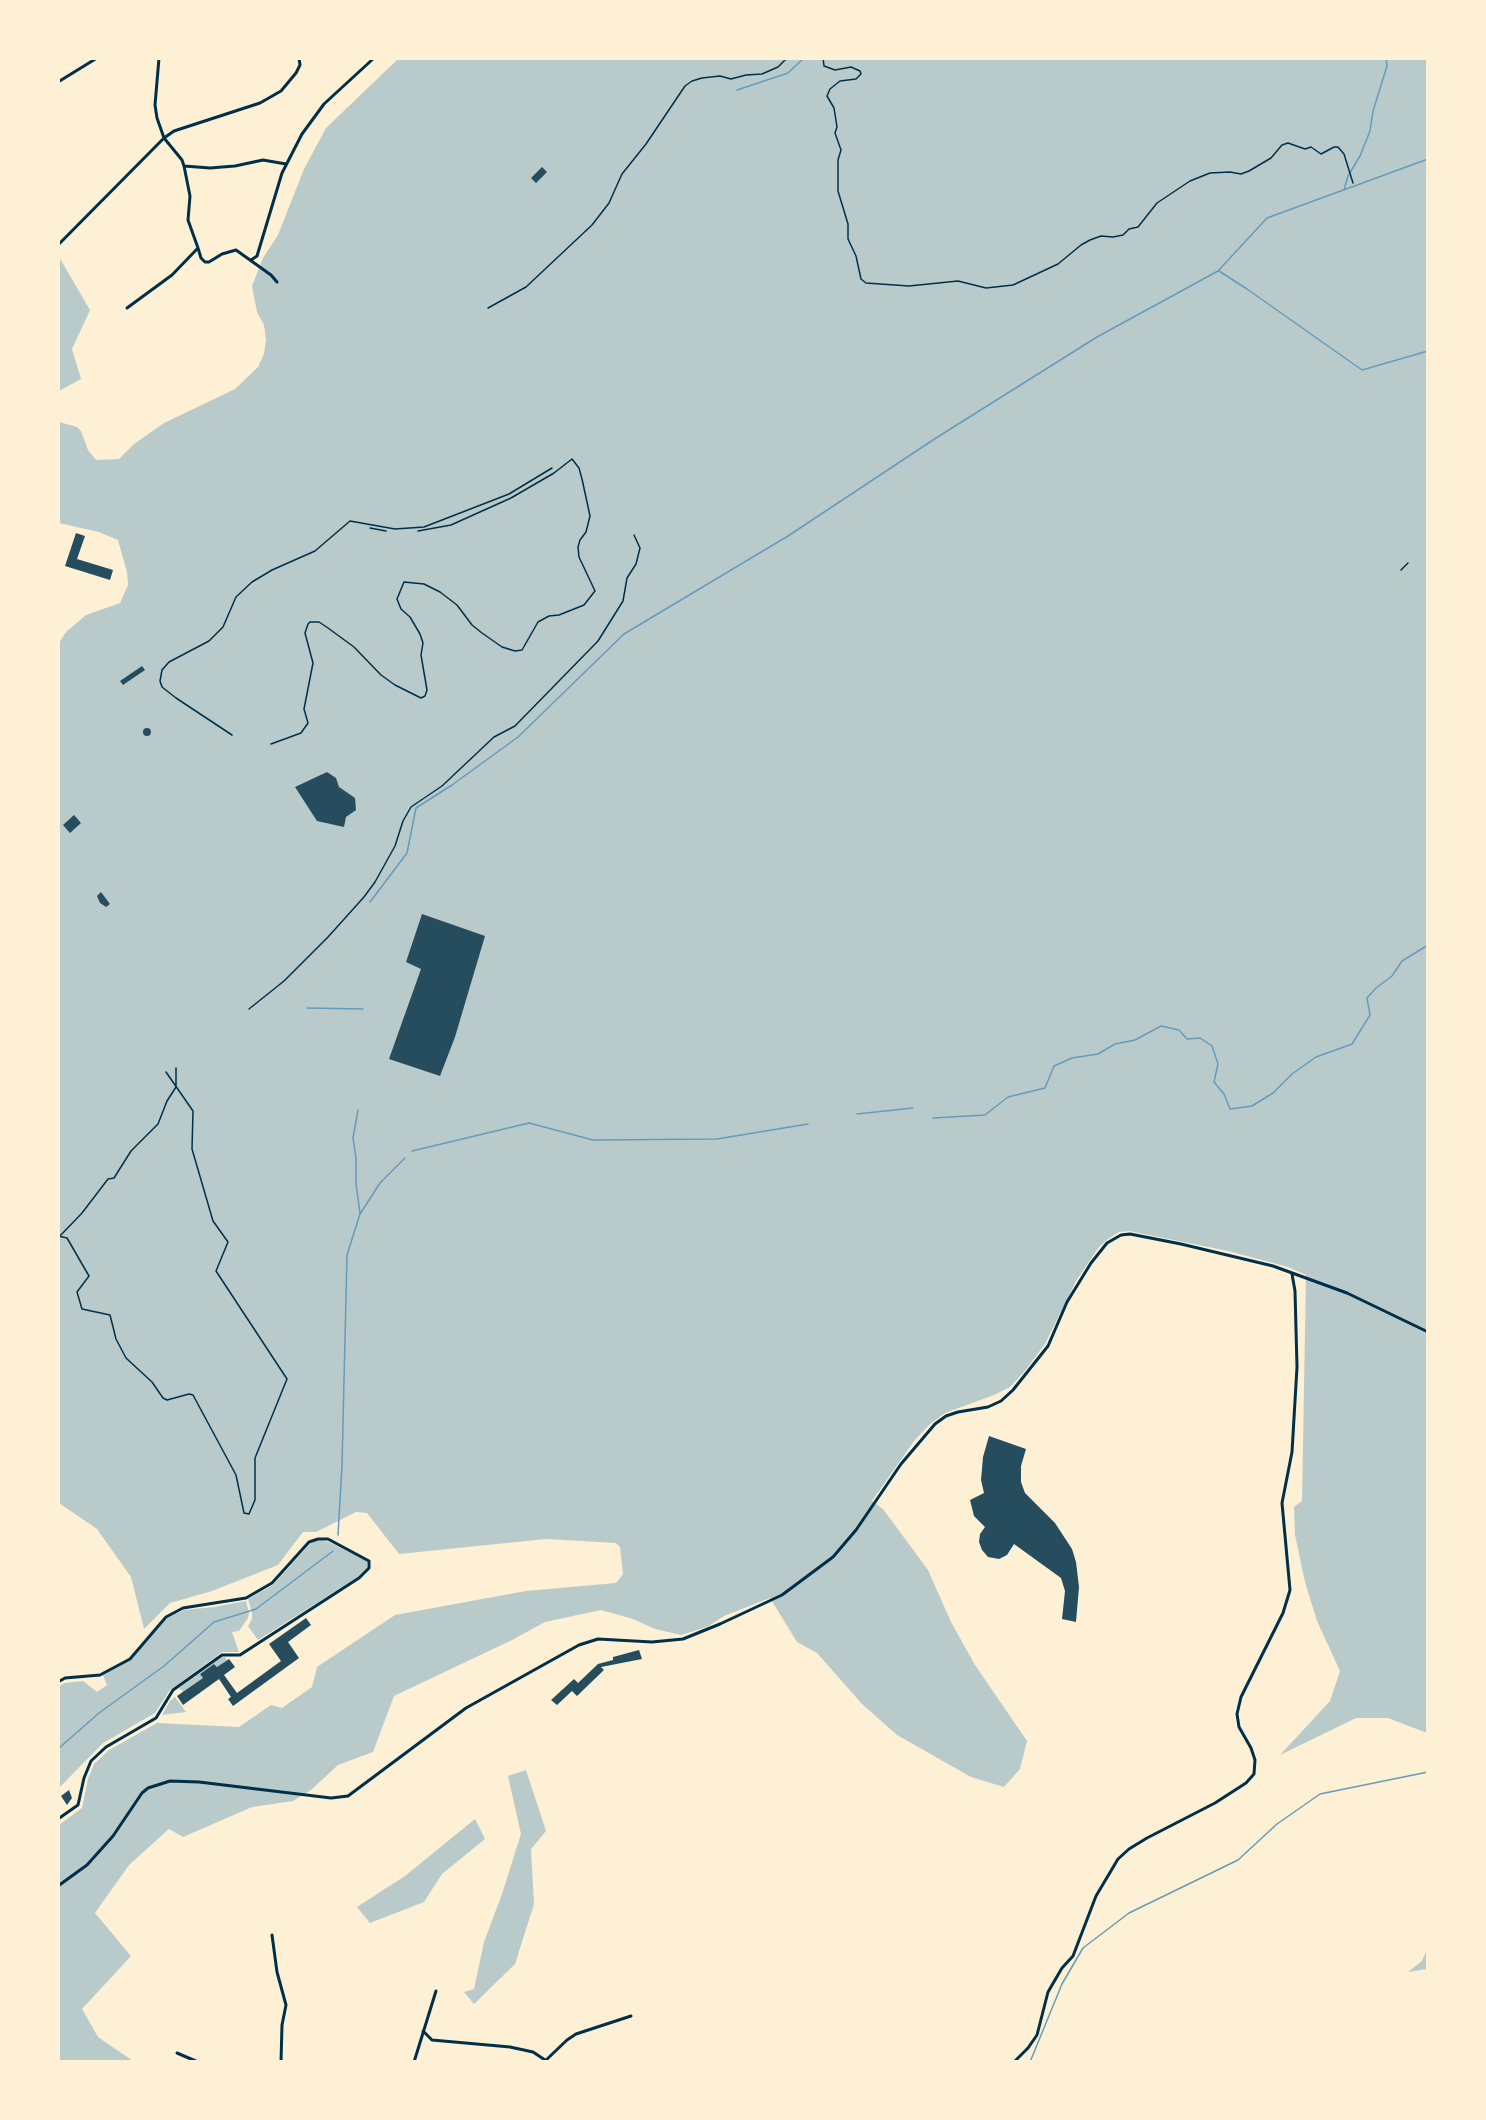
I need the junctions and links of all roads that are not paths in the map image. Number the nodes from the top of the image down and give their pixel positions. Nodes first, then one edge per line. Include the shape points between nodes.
1 (98, 58) edge
2 (159, 58) edge
3 (299, 58) edge
4 (374, 58) edge
5 (58, 82) edge
6 (164, 138) junction
7 (286, 164) junction
8 (184, 166) junction
9 (59, 245) edge
10 (198, 248) junction
11 (251, 260) junction
12 (277, 282) dead end
13 (127, 308) dead end
14 (552, 468) dead end
15 (634, 535) dead end
16 (232, 735) dead end
17 (249, 1009) dead end
18 (1292, 1272) junction
19 (1428, 1332) edge
20 (58, 1682) edge
21 (58, 1819) edge
22 (58, 1886) edge
23 (272, 1935) dead end
24 (436, 1991) dead end
25 (631, 2016) dead end
26 (423, 2031) junction
27 (177, 2053) dead end
28 (198, 2061) edge
29 (281, 2061) edge
30 (414, 2061) edge
31 (546, 2061) edge
32 (1014, 2061) edge

1 - 5 street
2 - 6 street via 155,105
3 - 6 street via 296,73 281,91 260,103 174,131
4 - 7 street via 324,104
6 - 8 street
6 - 9 street
7 - 8 street via 263,160 218,167
7 - 11 street via 257,256
8 - 10 street via 190,196 188,220
10 - 11 street via 205,262 236,250
10 - 13 street via 172,275
11 - 12 street
14 - 16 lane via 509,494 424,527 395,529 350,521 315,551 252,582 236,597 223,627 209,641 169,662 159,681 162,687
15 - 17 lane via 640,548 636,564 627,578 623,601 597,641 515,726 494,737 442,786 411,807 395,846 364,897 284,981
18 - 19 street
18 - 22 street via 1130,1234 1114,1238 1091,1263 1067,1302 1048,1346 1013,1390 988,1407 958,1412 935,1424 834,1557 782,1594 682,1639 598,1639 579,1645 466,1708 348,1796 331,1798 199,1782 170,1782 148,1788 87,1865
18 - 32 street via 1297,1367 1292,1452 1282,1503 1290,1590 1241,1697 1237,1714 1255,1760 1254,1774 1215,1803 1147,1838 1118,1859 1091,1907 1079,1945 1047,1992 1037,2035
20 - 21 street via 100,1675 130,1659 166,1617 183,1608 246,1598 272,1583 309,1542 328,1539 369,1561 369,1568 359,1578 240,1655 222,1654 173,1690 156,1718 106,1747 91,1761 78,1805
23 - 29 street via 286,2005
24 - 26 street
25 - 31 street via 576,2034
26 - 30 street
26 - 31 street via 432,2040 510,2047 533,2052
27 - 28 street

